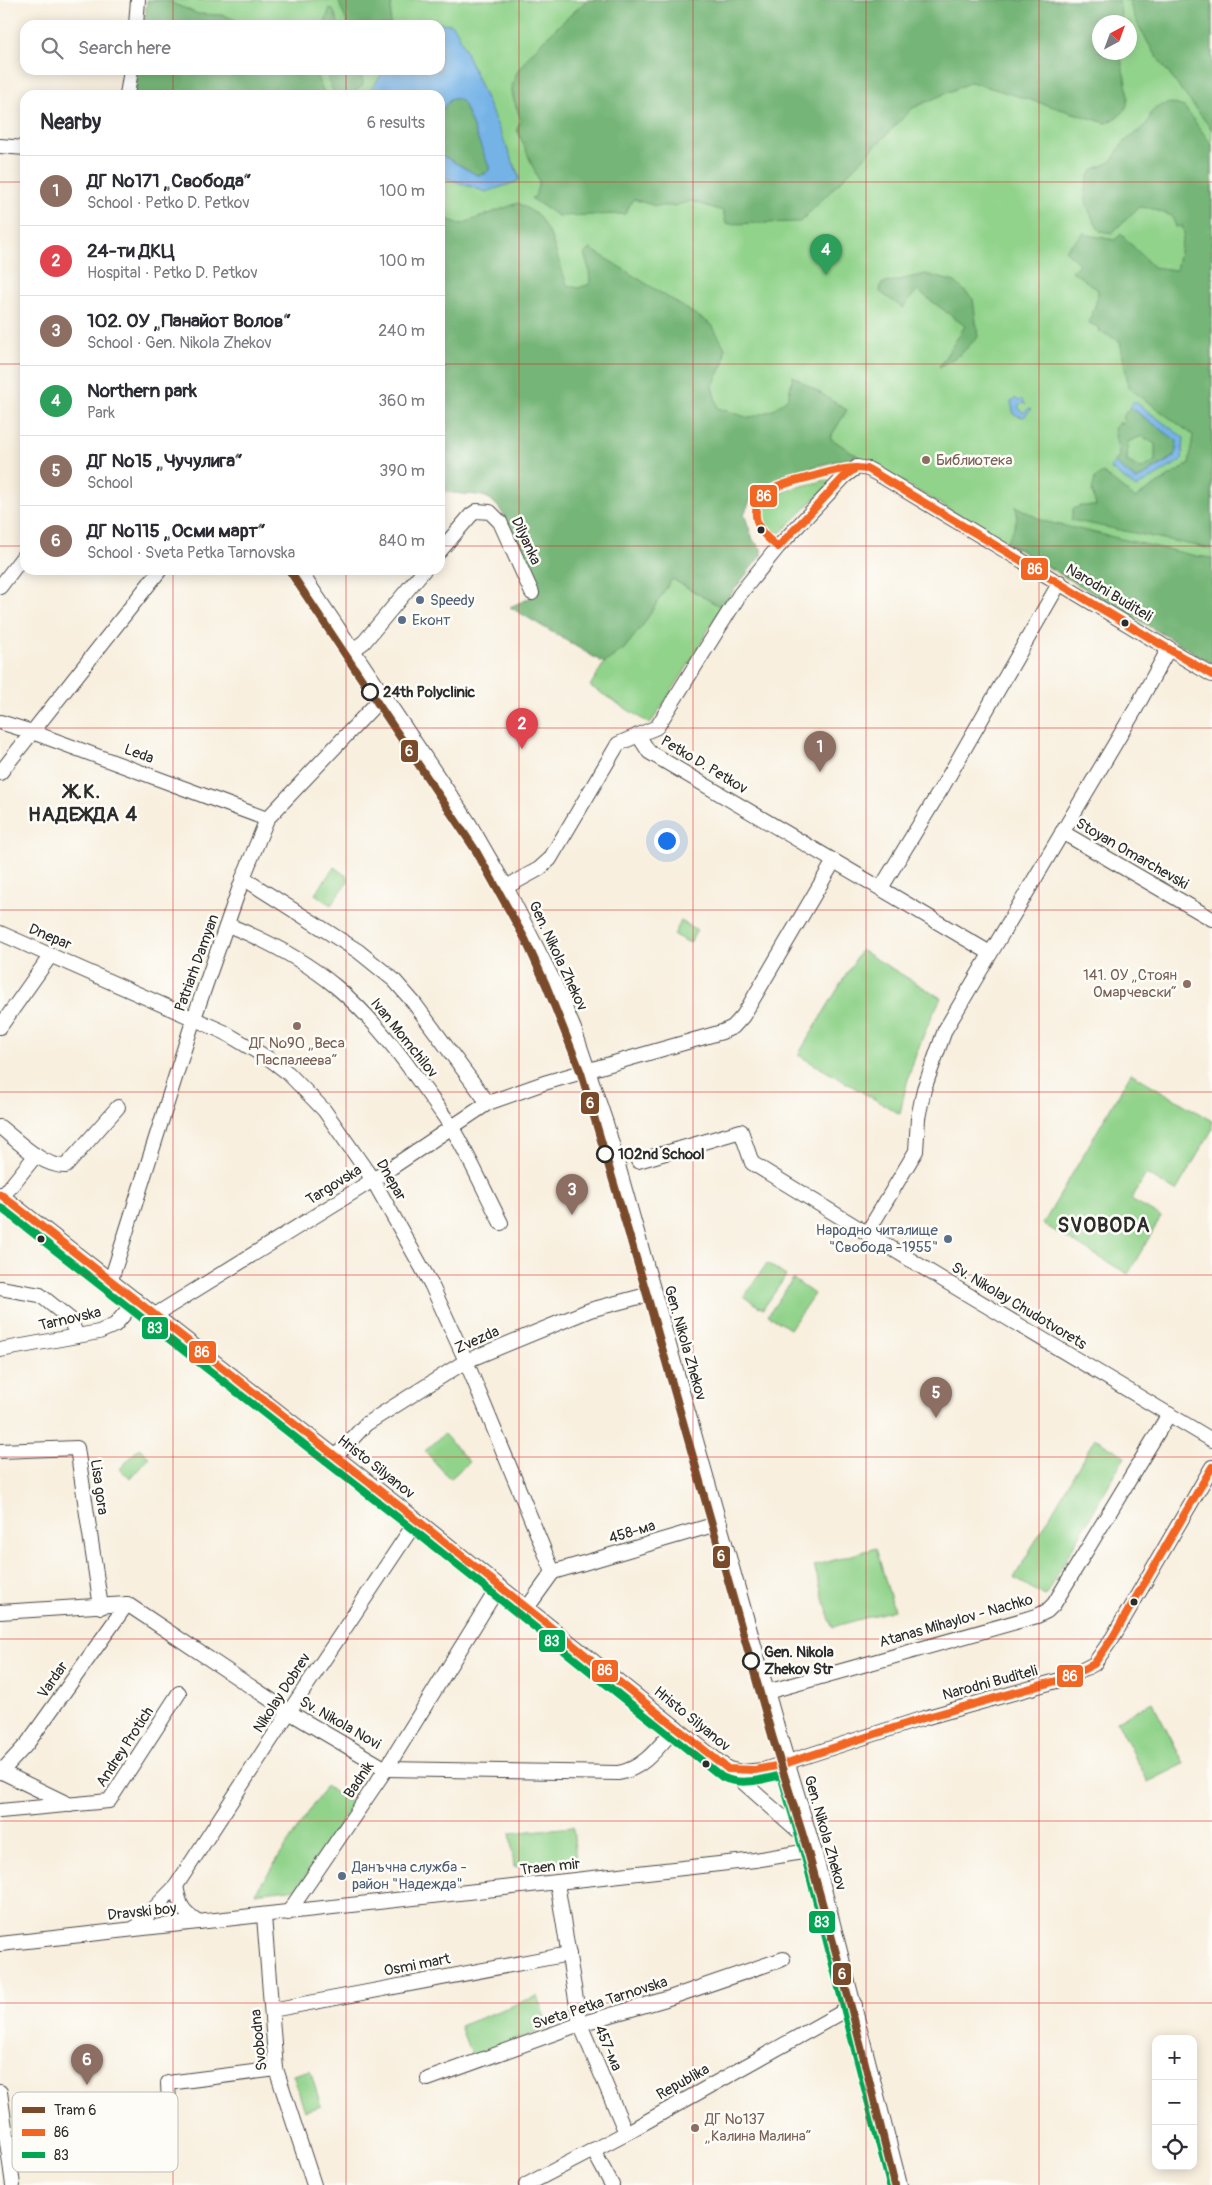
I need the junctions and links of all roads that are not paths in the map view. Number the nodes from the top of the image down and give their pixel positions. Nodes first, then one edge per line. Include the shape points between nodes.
1 (138, 0) edge
2 (136, 20) edge
3 (130, 75) edge
4 (128, 90) edge
5 (0, 146) edge
6 (20, 148) edge
7 (445, 545) edge
8 (20, 561) edge
9 (156, 575) edge
10 (302, 575) edge
11 (420, 575) edge
12 (1060, 582) junction
13 (0, 587) edge
14 (532, 594) dead end
15 (1169, 648) junction
16 (353, 650) junction
17 (1212, 675) edge
18 (386, 699) junction
19 (0, 722) edge
20 (32, 732) junction
21 (638, 735) junction
22 (0, 773) edge
23 (267, 819) junction
24 (1062, 832) junction
25 (834, 861) junction
26 (243, 878) junction
27 (506, 887) junction
28 (881, 888) junction
29 (1212, 919) edge
30 (228, 925) junction
31 (0, 933) edge
32 (990, 953) junction
33 (51, 955) junction
34 (194, 1018) junction
35 (0, 1027) edge
36 (589, 1071) junction
37 (488, 1103) junction
38 (118, 1107) dead end
39 (0, 1127) edge
40 (452, 1128) junction
41 (36, 1155) junction
42 (638, 1161) dead end
43 (374, 1180) junction
44 (1, 1195) edge
45 (501, 1223) dead end
46 (867, 1233) junction
47 (110, 1280) junction
48 (0, 1288) edge
49 (654, 1293) junction
50 (136, 1300) junction
51 (155, 1315) junction
52 (77, 1336) junction
53 (0, 1350) edge
54 (466, 1361) junction
55 (1169, 1414) junction
56 (1212, 1440) edge
57 (0, 1450) edge
58 (336, 1456) junction
59 (1212, 1467) edge
60 (418, 1520) junction
61 (720, 1523) junction
62 (553, 1572) junction
63 (499, 1586) junction
64 (127, 1604) junction
65 (101, 1607) junction
66 (527, 1608) junction
67 (0, 1612) edge
68 (767, 1692) junction
69 (179, 1693) dead end
70 (289, 1712) junction
71 (676, 1727) junction
72 (788, 1763) junction
73 (0, 1768) edge
74 (386, 1769) junction
75 (728, 1769) junction
76 (71, 1805) junction
77 (0, 1812) edge
78 (814, 1848) junction
79 (557, 1883) junction
80 (176, 1886) junction
81 (288, 1913) junction
82 (264, 1916) junction
83 (199, 1922) junction
84 (134, 1928) junction
85 (0, 1944) edge
86 (569, 1954) junction
87 (783, 1959) dead end
88 (855, 2005) junction
89 (272, 2010) junction
90 (580, 2024) junction
91 (276, 2069) junction
92 (428, 2079) dead end
93 (0, 2092) edge
94 (168, 2092) edge
95 (626, 2133) junction
96 (12, 2142) edge
97 (7, 2143) junction
98 (593, 2150) junction
99 (13, 2185) edge
100 (314, 2185) edge
101 (526, 2185) edge
102 (612, 2185) edge
103 (900, 2185) edge

1 - 2 street
3 - 4 street
5 - 6 street
7 - 14 street, Dilyanka via 471,515 477,511 490,512 500,522
8 - 13 street
9 - 20 street
10 - 16 street, Gen. Nikola Zhekov
11 - 16 street via 364,642
12 - 15 street, Narodni Buditeli
12 - 21 street, Narodni Buditeli via 881,476 857,467 778,546 740,594 657,727
12 - 28 street
15 - 17 street, Narodni Buditeli
15 - 24 street
16 - 18 street, Gen. Nikola Zhekov
18 - 23 street, Patriarh Damyan via 373,707
18 - 27 street, Gen. Nikola Zhekov via 469,823
19 - 20 street, Leda
20 - 22 street
20 - 23 street, Leda
21 - 25 street, Petko D. Petkov via 650,752
21 - 27 street via 618,744 550,859 539,869
23 - 26 street, Patriarh Damyan
24 - 29 street, Stoyan Omarchevski
24 - 32 street
25 - 28 street, Petko D. Petkov
25 - 36 street via 743,1016 733,1027
26 - 30 street, Patriarh Damyan
26 - 37 street via 358,951 394,980
27 - 36 street, Gen. Nikola Zhekov via 554,982
28 - 32 street, Petko D. Petkov
30 - 34 street, Patriarh Damyan
30 - 40 street, Ivan Momchilov via 288,953 349,997 375,1022
31 - 33 street, Dnepar
32 - 46 street via 945,1030 934,1056 918,1118 916,1151
33 - 34 street, Dnepar
33 - 35 street
34 - 43 street, Dnepar via 251,1047 288,1073 324,1110
34 - 47 street, Patriarh Damyan
36 - 37 street, Targovska
36 - 49 street, Gen. Nikola Zhekov
37 - 40 street, Targovska
38 - 41 street via 66,1166 57,1166
39 - 41 street
40 - 43 street, Targovska
40 - 45 street, Ivan Momchilov
41 - 44 street
42 - 46 street, Sv. Nikolay Chudotvorets via 741,1131 752,1163
43 - 51 street, Targovska
43 - 54 street, Dnepar via 431,1284
44 - 47 street, Hristo Silyanov
46 - 55 street, Sv. Nikolay Chudotvorets
47 - 50 street, Hristo Silyanov
48 - 52 street via 40,1295 70,1319
49 - 54 street, Zvezda via 590,1310
49 - 61 street, Gen. Nikola Zhekov
50 - 51 street, Hristo Silyanov
50 - 52 street, Tarnovska via 115,1325
51 - 58 street, Hristo Silyanov
52 - 53 street, Tarnovska
54 - 58 street, Zvezda via 366,1424
54 - 62 street, Dnepar
55 - 56 street, Sv. Nikolay Chudotvorets
55 - 68 street, Atanas Mihaylov - Nachko via 1047,1611
57 - 65 street, Lisa gora via 77,1448
58 - 60 street, Hristo Silyanov
59 - 72 street, Narodni Buditeli via 1094,1664 1044,1686 924,1718
60 - 63 street, Hristo Silyanov
60 - 70 street, Nikolay Dobrev
61 - 62 street, 458-ма
61 - 68 street, Gen. Nikola Zhekov
62 - 66 street
63 - 66 street, Hristo Silyanov
63 - 74 street, Badnik
64 - 65 street
64 - 70 street, Sv. Nikola Novi
64 - 73 street, Vardar via 27,1744
65 - 67 street
66 - 71 street, Hristo Silyanov
68 - 72 street, Gen. Nikola Zhekov
69 - 76 street, Andrey Protich via 110,1801
70 - 74 street, Sv. Nikola Novi
70 - 80 street, Nikolay Dobrev
71 - 74 street, Sv. Nikola Novi via 632,1771
71 - 75 street, Hristo Silyanov
72 - 75 street, Narodni Buditeli via 757,1772
72 - 78 street, Gen. Nikola Zhekov
73 - 76 street
74 - 81 street, Badnik
75 - 78 street, Hristo Silyanov
76 - 77 street, Andrey Protich
78 - 79 street, Traen mir via 755,1860
78 - 88 street, Gen. Nikola Zhekov
79 - 81 street, Traen mir
79 - 86 street, 457-ма
80 - 83 street via 180,1906
80 - 84 street, Nikolay Dobrev
81 - 82 street, Dravski boy
82 - 83 street, Dravski boy
82 - 89 street, Svobodna
83 - 84 street, Dravski boy
84 - 85 street, Dravski boy
86 - 89 street, Osmi mart
86 - 90 street, 457-ма
87 - 90 street, Sveta Petka Tarnovska
88 - 95 street, Republika
88 - 103 street, Gen. Nikola Zhekov
89 - 91 street, Svobodna
90 - 92 street, Sveta Petka Tarnovska
90 - 95 street, 457-ма
91 - 94 street via 168,2083
91 - 100 street, Svobodna
93 - 97 street
95 - 98 street, Republika
96 - 97 street
97 - 99 street
98 - 101 street, Republika
98 - 102 street

